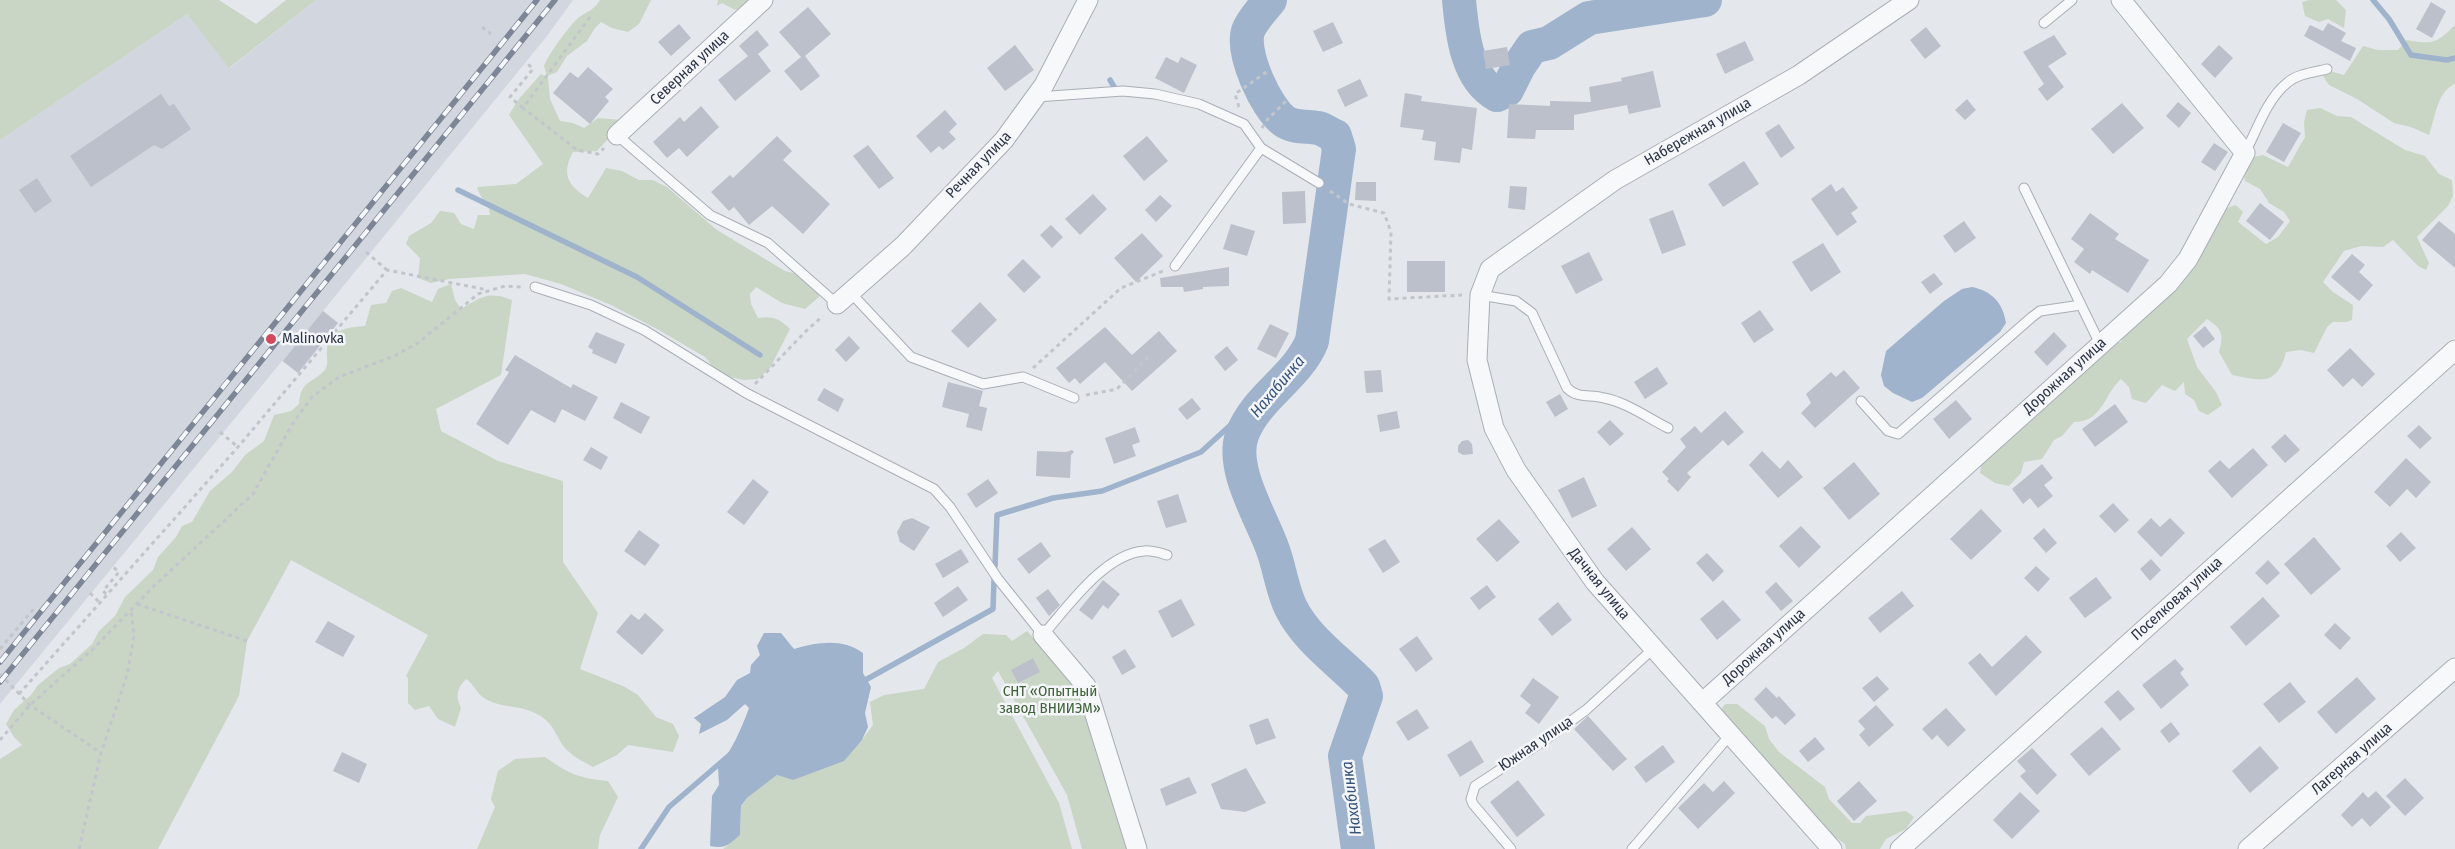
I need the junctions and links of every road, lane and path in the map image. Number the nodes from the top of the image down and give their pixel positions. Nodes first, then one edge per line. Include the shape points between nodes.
1 (764, 0) edge
2 (1088, 0) edge
3 (1909, 0) edge
4 (2072, 0) edge
5 (2121, 0) edge
6 (590, 17) dead end
7 (2044, 23) dead end
8 (482, 27) dead end
9 (491, 34) dead end
10 (526, 62) dead end
11 (2327, 69) dead end
12 (1268, 71) dead end
13 (1234, 94) dead end
14 (1036, 97) junction
15 (1288, 99) dead end
16 (523, 108) junction
17 (1267, 120) dead end
18 (617, 135) junction
19 (1261, 148) junction
20 (2245, 153) junction
21 (1323, 186) joint
22 (2024, 188) dead end
23 (366, 252) dead end
24 (1175, 266) joint
25 (1490, 269) joint
26 (387, 270) junction
27 (536, 288) joint
28 (489, 290) junction
29 (1480, 295) junction
30 (844, 298) junction
31 (2081, 305) junction
32 (808, 328) dead end
33 (2100, 344) junction
34 (2455, 350) edge
35 (1148, 357) dead end
36 (766, 372) dead end
37 (1024, 377) junction
38 (1074, 398) joint
39 (1861, 401) dead end
40 (1668, 428) dead end
41 (220, 432) dead end
42 (238, 447) junction
43 (1166, 555) dead end
44 (112, 566) dead end
45 (90, 593) dead end
46 (106, 594) junction
47 (99, 602) junction
48 (137, 604) junction
49 (36, 606) dead end
50 (131, 609) junction
51 (1043, 636) junction
52 (248, 641) dead end
53 (1654, 648) junction
54 (0, 650) edge
55 (2455, 668) edge
56 (0, 674) edge
57 (19, 694) junction
58 (1703, 702) junction
59 (30, 705) junction
60 (1731, 734) junction
61 (0, 740) edge
62 (101, 753) junction
63 (1634, 848) edge
64 (79, 849) edge
65 (1137, 849) edge
66 (1511, 849) edge
67 (1832, 849) edge
68 (1900, 849) edge
69 (2248, 849) edge

1 - 18 street, Северная улица
2 - 14 street, Речная улица
3 - 25 street, Набережная улица via 1799,75 1615,180
4 - 7 lane
5 - 20 street
6 - 16 path
8 - 9 path
10 - 16 path via 533,68 510,97
11 - 20 lane via 2288,81 2275,95
12 - 13 path
14 - 19 lane via 1123,91 1155,94 1199,104 1244,124
14 - 30 street, Речная улица via 983,164 954,190 903,246
15 - 17 path
16 - 18 path via 577,150 598,154
18 - 30 lane via 710,215 768,243
19 - 21 lane
19 - 24 lane
20 - 33 street, Дорожная улица via 2188,259 2168,284
21 - 29 path via 1349,204 1384,213 1391,232 1389,299
22 - 31 lane
23 - 26 path
24 - 37 path via 1121,288
25 - 29 street, Дачная улица
26 - 28 path
26 - 42 path
27 - 28 path via 504,286
27 - 51 lane via 591,305 644,330 746,394 934,489
28 - 48 path via 471,298 418,343 339,377 312,397 293,423 253,494
29 - 40 lane via 1516,302 1532,313 1572,393 1608,399
29 - 53 street, Дачная улица via 1477,360 1494,428 1516,470 1552,525 1594,582
30 - 37 lane via 911,357 983,384
31 - 33 lane
31 - 39 lane via 2036,314 1898,434 1888,431
32 - 36 path
33 - 58 street, Дорожная улица
34 - 68 street, Поселковая улица
35 - 38 path via 1117,389
37 - 38 lane
41 - 42 path
42 - 46 path
43 - 51 lane via 1144,551 1113,563 1087,585
44 - 46 path via 118,572 103,591
45 - 47 path
46 - 47 path
47 - 57 path
48 - 50 path
48 - 52 path
49 - 54 path
50 - 59 path via 94,648
50 - 62 path via 134,636 127,675
51 - 65 street via 1086,686
53 - 58 street, Дачная улица
53 - 66 lane, Южная улица via 1586,710 1475,786 1471,799 1473,804
55 - 69 street, Лагерная улица
56 - 57 path
57 - 59 path
58 - 60 street, Дачная улица
59 - 61 path
59 - 62 path
60 - 63 lane
60 - 67 street, Дачная улица
62 - 64 path

